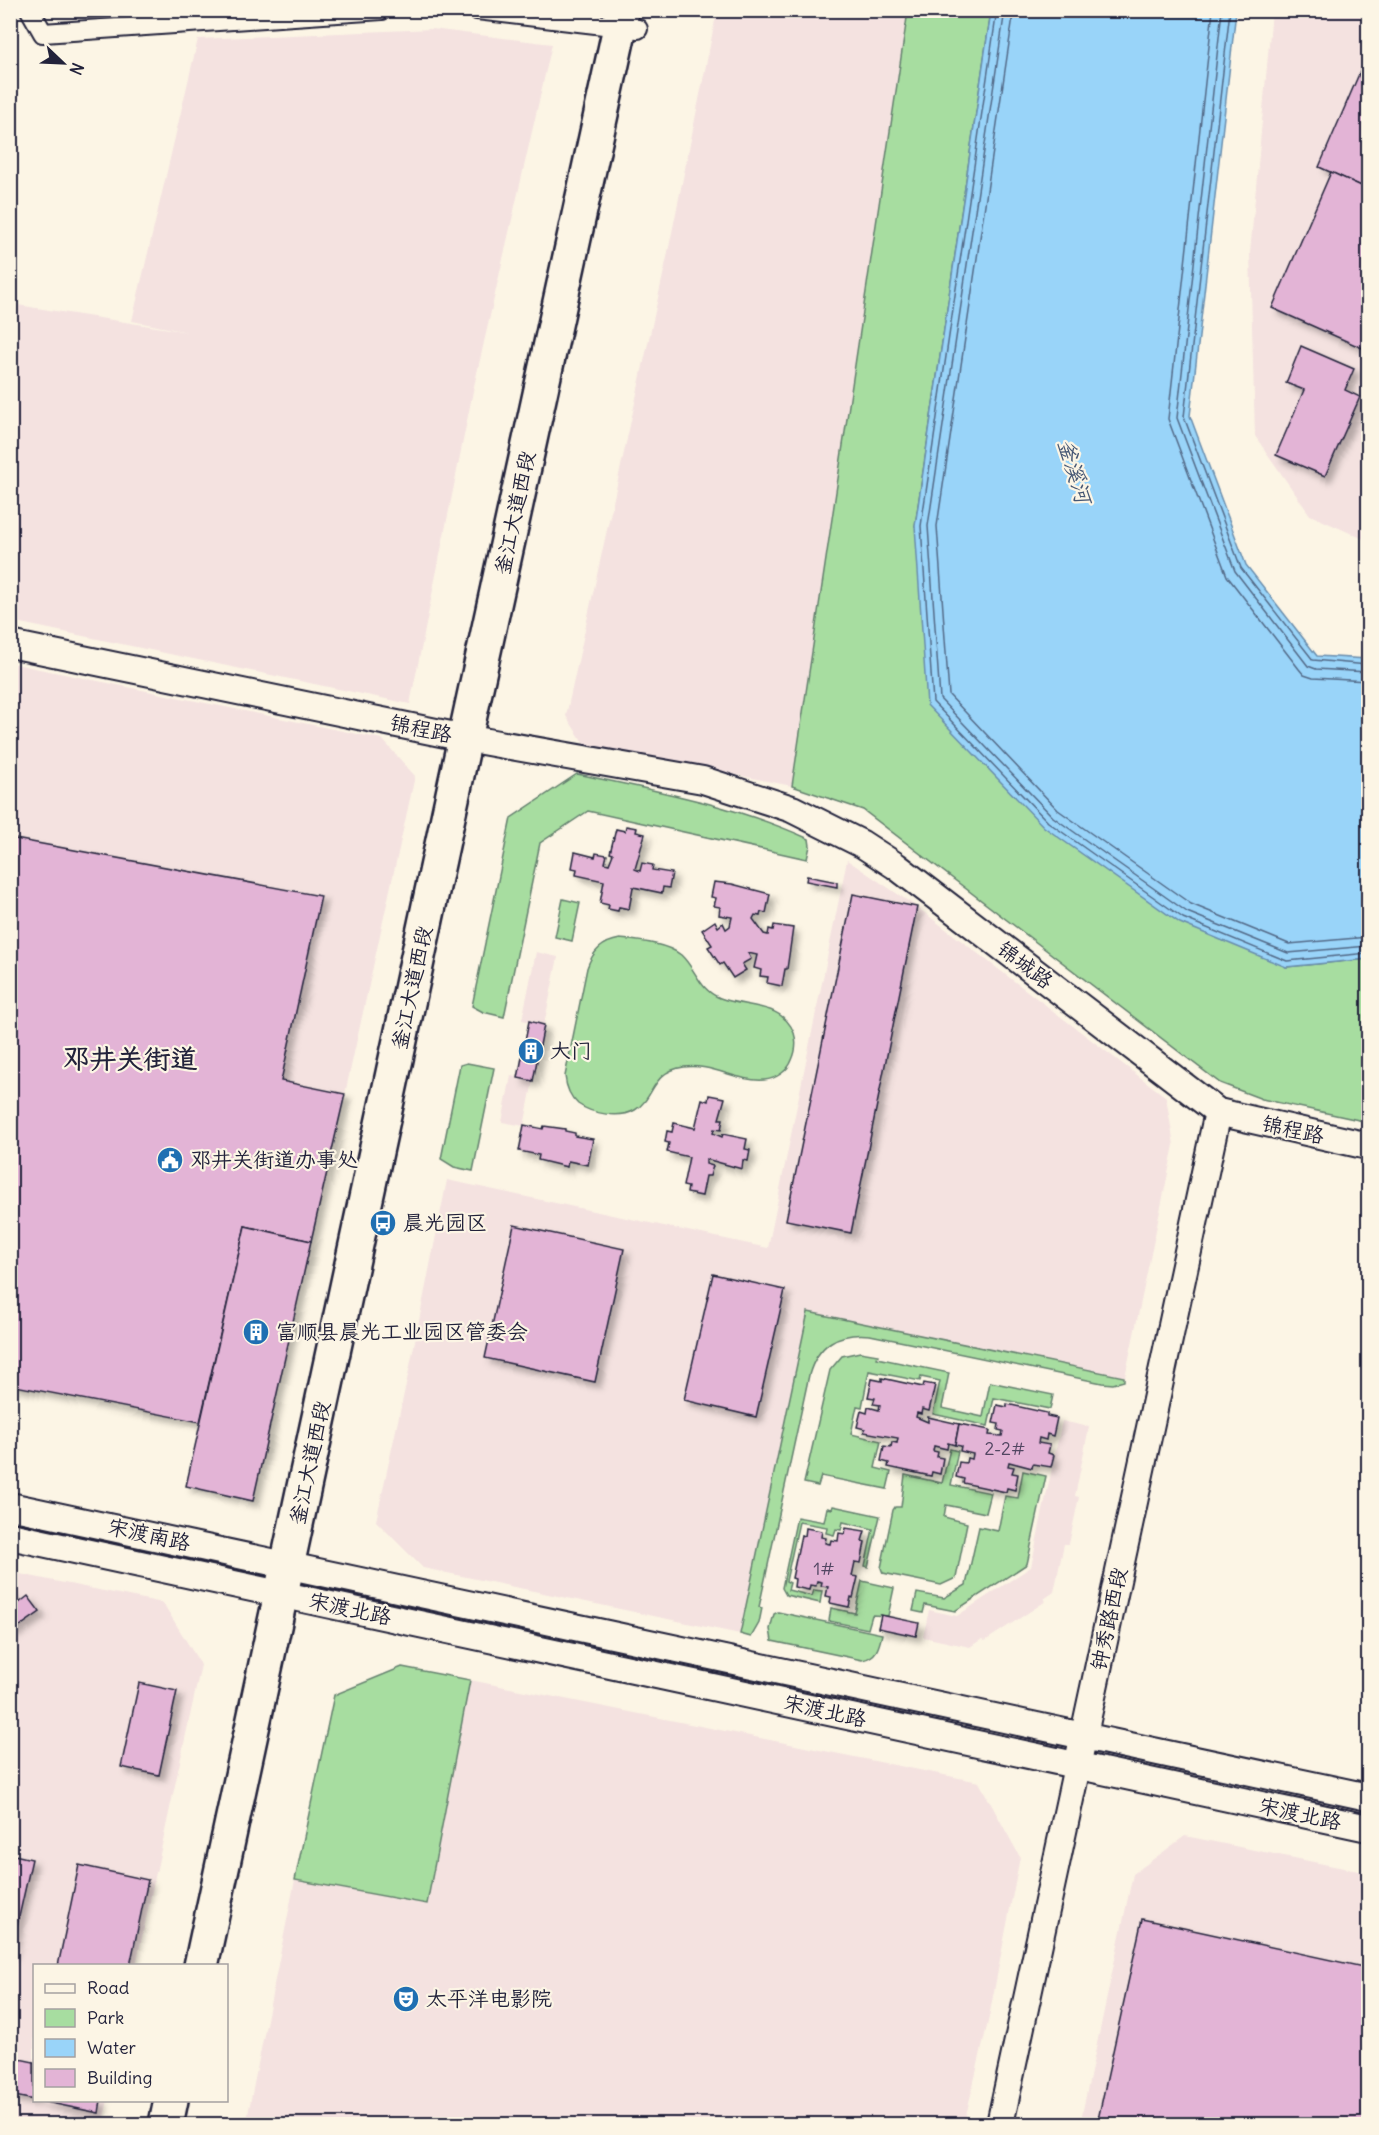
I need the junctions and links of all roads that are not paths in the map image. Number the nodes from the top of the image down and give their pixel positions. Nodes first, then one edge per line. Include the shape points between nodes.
1 (30, 10) edge
2 (381, 10) edge
3 (477, 10) edge
4 (629, 19) edge
5 (10, 644) edge
6 (475, 740) junction
7 (828, 826) joint
8 (1218, 1112) junction
9 (1368, 1146) edge
10 (10, 1506) edge
11 (10, 1536) edge
12 (295, 1582) junction
13 (1084, 1736) junction
14 (1078, 1766) junction
15 (1368, 1797) edge
16 (1368, 1828) edge
17 (201, 1964) edge
18 (222, 1964) edge
19 (171, 2102) edge
20 (192, 2102) edge
21 (166, 2124) edge
22 (187, 2124) edge
23 (1000, 2124) edge

1 - 2 street via 43,33
3 - 4 street
4 - 6 highway, 釜江大道西段
5 - 6 main road, 锦程路
6 - 7 main road, 锦程路 via 703,780 782,805
6 - 12 highway, 釜江大道西段
7 - 8 main road, 锦城路 via 896,866
8 - 9 main road, 锦程路
8 - 13 main road, 钟秀路西段
10 - 12 main road, 宋渡南路
11 - 12 main road, 宋渡南路
12 - 13 main road, 宋渡北路
12 - 14 main road, 宋渡北路
12 - 17 highway, 釜江大道西段
12 - 18 highway, 釜江大道西段
13 - 14 main road, 钟秀路西段
13 - 15 main road, 宋渡北路
14 - 16 main road, 宋渡北路
14 - 23 main road, 钟秀路西段
19 - 21 highway
20 - 22 highway

